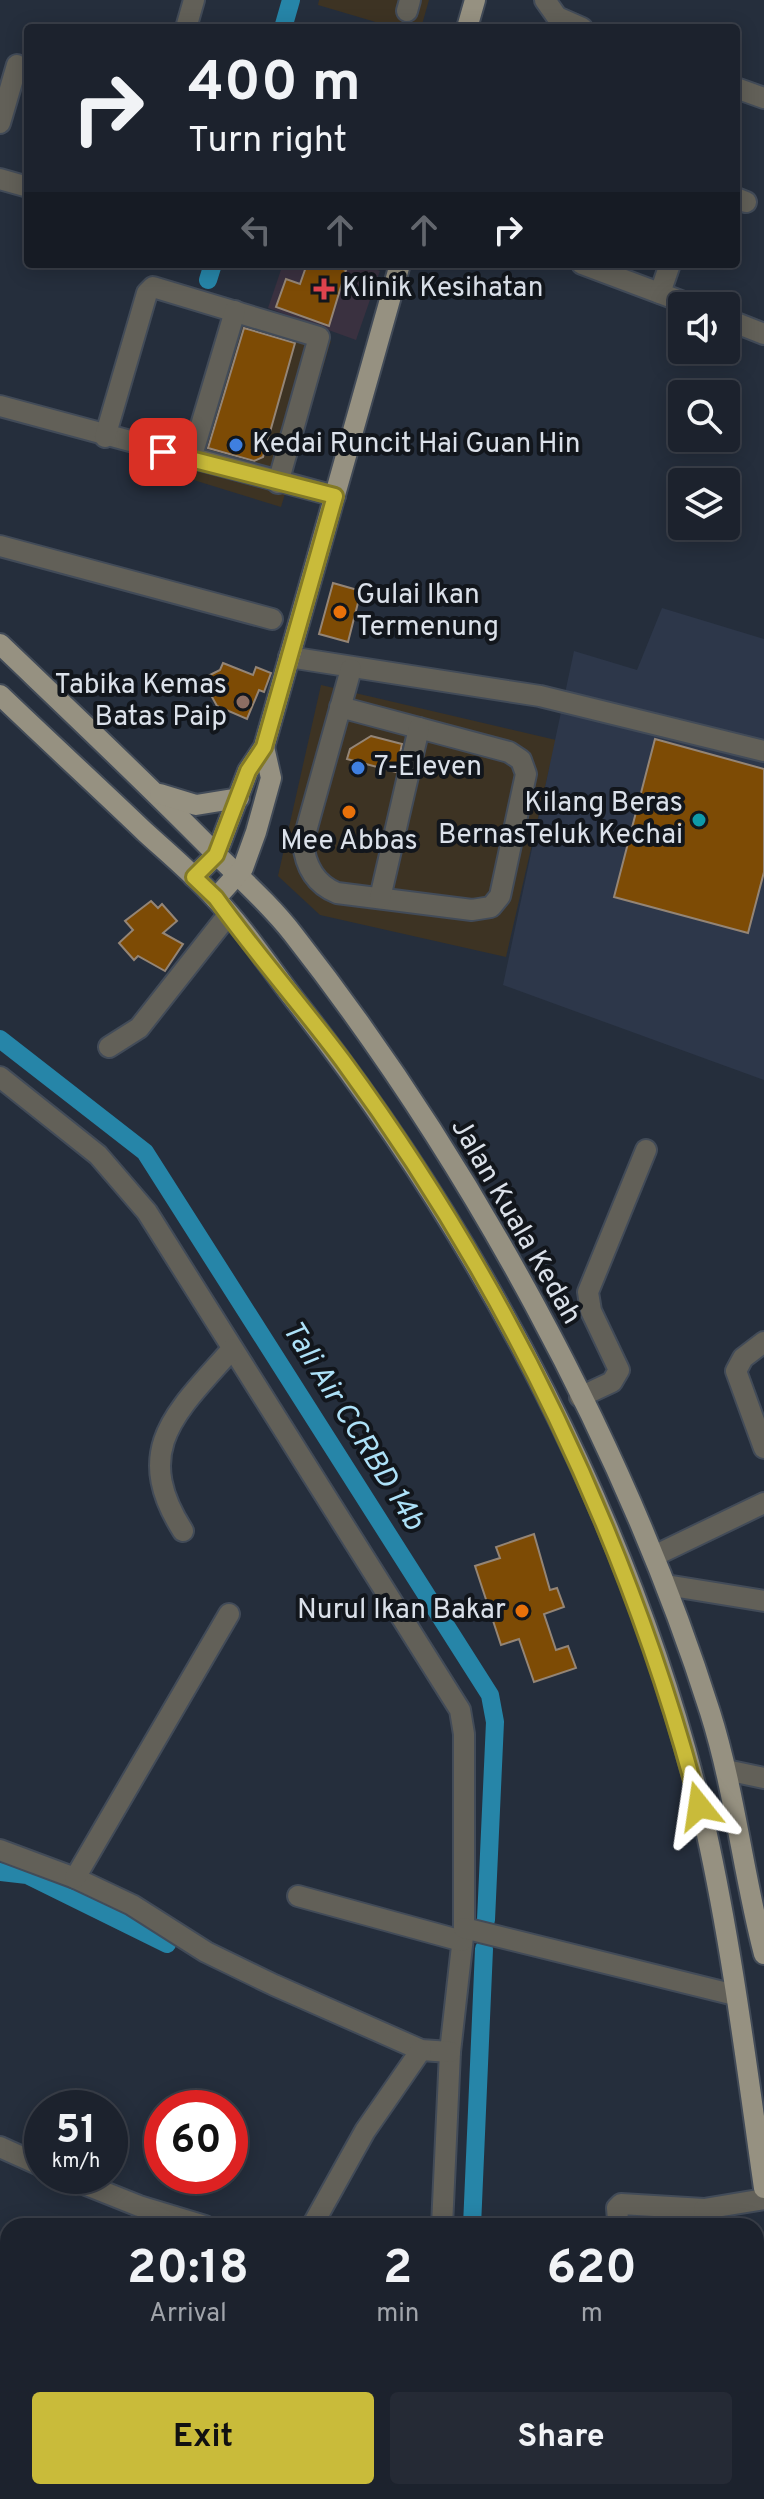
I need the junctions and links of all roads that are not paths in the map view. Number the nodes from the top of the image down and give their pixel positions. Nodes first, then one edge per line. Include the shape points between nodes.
1 (194, 0) edge
2 (475, 0) edge
3 (545, 0) edge
4 (187, 24) edge
5 (468, 24) edge
6 (573, 24) edge
7 (17, 65) dead end
8 (740, 89) edge
9 (764, 98) edge
10 (0, 123) edge
11 (0, 179) edge
12 (24, 186) edge
13 (399, 268) edge
14 (593, 268) edge
15 (669, 268) edge
16 (660, 293) junction
17 (668, 296) edge
18 (235, 311) junction
19 (740, 325) edge
20 (764, 334) edge
21 (0, 406) edge
22 (105, 437) junction
23 (191, 459) junction
24 (278, 483) junction
25 (335, 496) junction
26 (0, 546) edge
27 (272, 619) dead end
28 (0, 644) edge
29 (289, 657) junction
30 (351, 669) junction
31 (0, 695) edge
32 (340, 707) junction
33 (419, 728) junction
34 (264, 747) junction
35 (764, 751) edge
36 (153, 790) junction
37 (239, 798) junction
38 (256, 832) junction
39 (216, 855) junction
40 (237, 876) junction
41 (194, 877) junction
42 (380, 898) junction
43 (222, 906) junction
44 (291, 931) junction
45 (109, 1047) dead end
46 (0, 1077) edge
47 (646, 1150) dead end
48 (764, 1342) edge
49 (232, 1349) junction
50 (580, 1397) junction
51 (761, 1434) edge
52 (764, 1503) edge
53 (183, 1531) dead end
54 (654, 1556) junction
55 (666, 1585) junction
56 (764, 1601) edge
57 (229, 1614) dead end
58 (726, 1770) junction
59 (764, 1778) edge
60 (0, 1850) edge
61 (75, 1878) junction
62 (298, 1896) dead end
63 (463, 1935) junction
64 (764, 1954) edge
65 (735, 1995) junction
66 (421, 2050) junction
67 (450, 2052) junction
68 (0, 2147) edge
69 (24, 2158) edge
70 (764, 2188) edge
71 (109, 2194) edge
72 (764, 2199) edge
73 (705, 2217) edge
74 (179, 2218) edge
75 (316, 2218) edge
76 (442, 2218) edge
77 (618, 2218) edge

1 - 4 street
2 - 5 main road
3 - 6 street via 557,17
7 - 10 street
8 - 9 street
11 - 12 street
13 - 25 main road
14 - 16 street
15 - 16 street
16 - 17 street
18 - 22 street via 151,289
18 - 23 street
18 - 24 street via 313,333 320,340
19 - 20 street
21 - 22 street
22 - 23 street
23 - 24 street
24 - 25 street
25 - 29 main road
26 - 27 street
28 - 36 main road, Jalan Kuala Kedah
29 - 30 street
29 - 34 main road
30 - 32 street
30 - 35 street via 540,696
31 - 41 main road, Jalan Kuala Kedah
32 - 33 street
32 - 42 street via 304,854 326,888
33 - 42 street
33 - 42 street via 509,752 521,760 526,774 500,896 491,907 472,910
34 - 37 main road
34 - 38 main road via 271,778
36 - 37 main road via 196,805
36 - 39 main road, Jalan Kuala Kedah
37 - 39 main road
38 - 40 main road
38 - 44 main road via 262,886
39 - 40 main road, Jalan Kuala Kedah
39 - 41 main road
40 - 43 main road
40 - 44 main road, Jalan Kuala Kedah
41 - 43 main road, Jalan Kuala Kedah
43 - 45 street via 139,1028
43 - 65 main road, Jalan Kuala Kedah via 343,1062 444,1214 535,1375 589,1487 633,1596 686,1757 706,1830
44 - 50 main road, Jalan Kuala Kedah via 476,1201
46 - 49 street via 124,1182
47 - 50 street via 588,1292 591,1311 619,1370 612,1382
48 - 51 street via 736,1371
49 - 53 street via 170,1425 161,1451 158,1468 166,1504
49 - 63 street via 460,1710
50 - 54 main road, Jalan Kuala Kedah
52 - 54 street
54 - 55 main road, Jalan Kuala Kedah
55 - 56 street
55 - 58 main road, Jalan Kuala Kedah
57 - 61 street
58 - 59 street
58 - 64 main road, Jalan Kuala Kedah
60 - 61 street
61 - 66 street via 132,1905 206,1952
62 - 63 street
63 - 65 street
63 - 67 street
65 - 70 main road, Jalan Kuala Kedah
66 - 67 street
66 - 75 street via 365,2131
67 - 76 street
68 - 69 street
71 - 74 street
72 - 73 street
73 - 77 street via 621,2204

